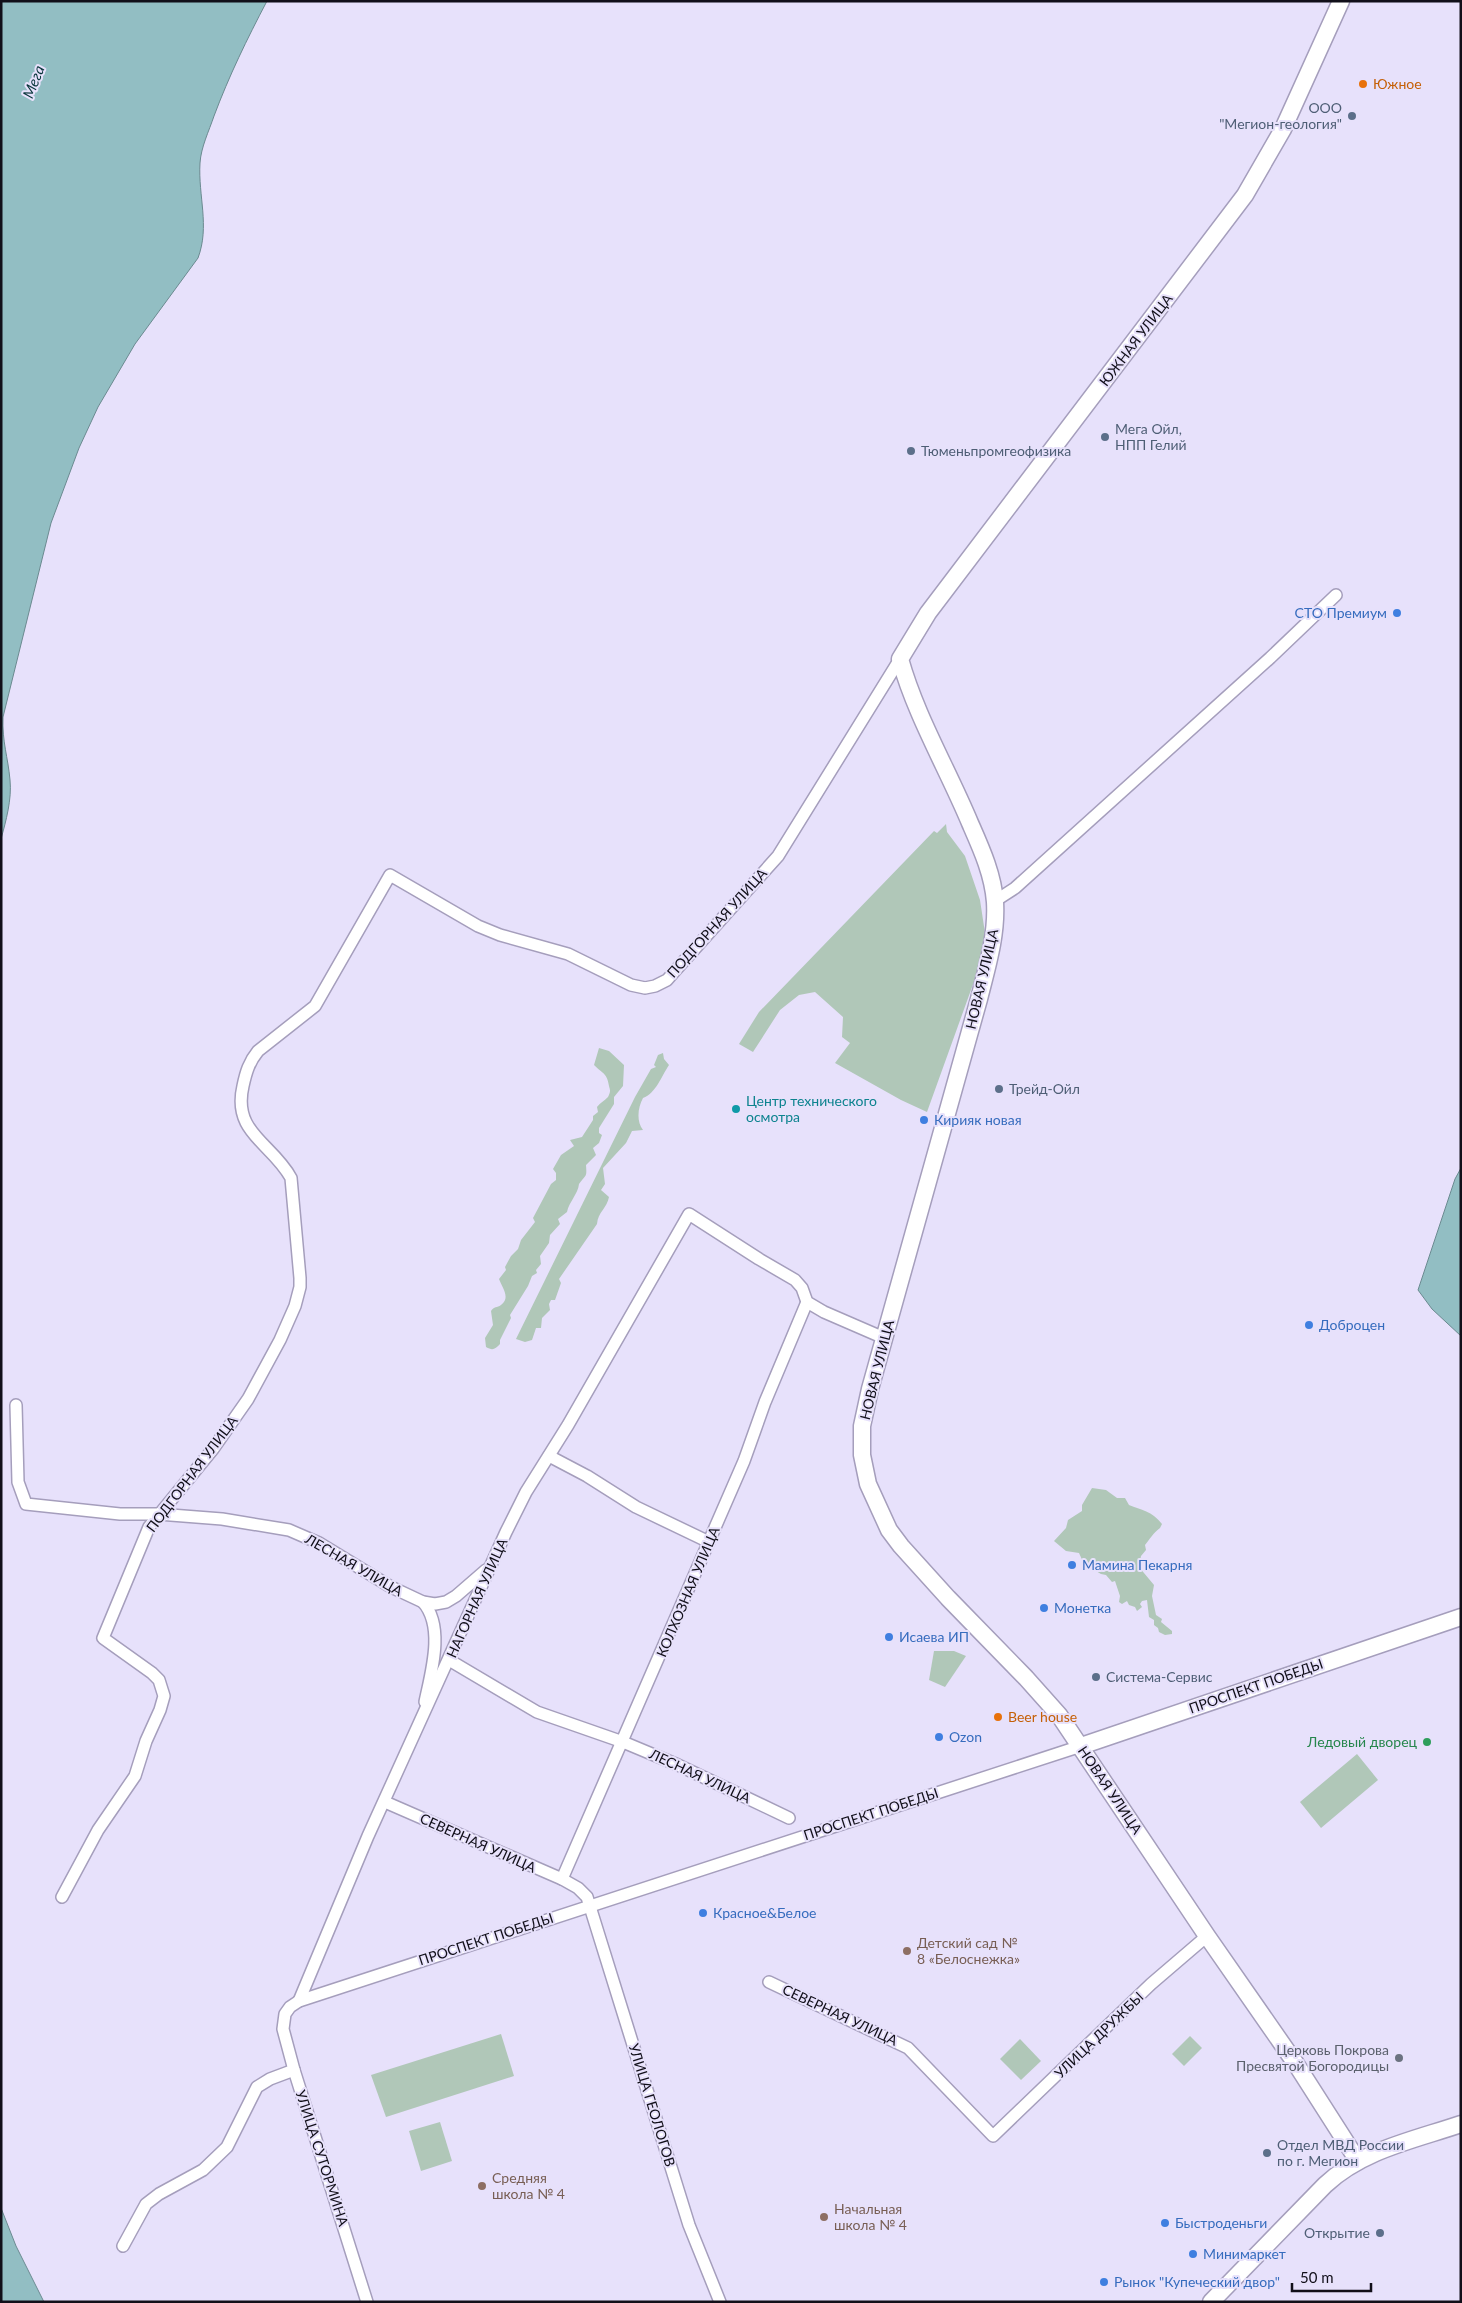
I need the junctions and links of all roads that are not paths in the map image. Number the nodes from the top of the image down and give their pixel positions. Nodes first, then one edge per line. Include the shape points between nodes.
1 (1341, 1) edge
2 (1336, 595) dead end
3 (900, 659) junction
4 (995, 901) junction
5 (807, 1302) junction
6 (884, 1338) junction
7 (16, 1405) dead end
8 (549, 1456) junction
9 (158, 1514) junction
10 (709, 1542) junction
11 (492, 1563) junction
12 (423, 1602) junction
13 (1461, 1617) edge
14 (449, 1660) junction
15 (420, 1726) junction
16 (623, 1742) junction
17 (1081, 1746) junction
18 (385, 1802) junction
19 (789, 1818) dead end
20 (562, 1879) junction
21 (62, 1897) dead end
22 (590, 1905) junction
23 (1206, 1936) junction
24 (768, 1982) dead end
25 (299, 2001) junction
26 (285, 2014) joint
27 (294, 2070) junction
28 (1461, 2124) edge
29 (993, 2136) joint
30 (1358, 2160) junction
31 (123, 2246) dead end
32 (367, 2302) edge
33 (720, 2302) edge
34 (1211, 2302) edge

1 - 3 street, ЮЖНАЯ УЛИЦА via 1283,129 1245,195 934,606
2 - 4 street via 1015,888
3 - 4 street, НОВАЯ УЛИЦА via 912,696 978,840 993,884
3 - 9 street, ПОДГОРНАЯ УЛИЦА via 778,856 660,984 638,987 568,954 488,931 390,875 318,1002 258,1051 246,1069 241,1115 291,1178 300,1278 298,1296 280,1340 248,1398 213,1449
4 - 6 street, НОВАЯ УЛИЦА via 996,922 984,981
5 - 6 street
5 - 8 street, НАГОРНАЯ УЛИЦА via 795,1280 690,1214
5 - 10 street, КОЛХОЗНАЯ УЛИЦА
6 - 17 street, НОВАЯ УЛИЦА via 865,1408 861,1440 864,1471 889,1530 948,1598 1036,1689
7 - 9 street, ЛЕСНАЯ УЛИЦА via 18,1482 26,1504 120,1514
8 - 10 street via 636,1507
8 - 11 street, НАГОРНАЯ УЛИЦА via 526,1492
9 - 12 street, ЛЕСНАЯ УЛИЦА via 245,1522 296,1532
9 - 21 street, ПОДГОРНАЯ УЛИЦА via 142,1543 103,1638 152,1673 159,1680 164,1696 135,1776 98,1830
10 - 16 street, КОЛХОЗНАЯ УЛИЦА
11 - 12 street via 446,1602
11 - 14 street, НАГОРНАЯ УЛИЦА
12 - 15 street via 433,1618 434,1651
13 - 17 street, ПРОСПЕКТ ПОБЕДЫ
14 - 15 street, НАГОРНАЯ УЛИЦА
14 - 16 street, ЛЕСНАЯ УЛИЦА via 537,1712
15 - 18 street, НАГОРНАЯ УЛИЦА
16 - 19 street, ЛЕСНАЯ УЛИЦА
16 - 20 street, КОЛХОЗНАЯ УЛИЦА
17 - 22 street, ПРОСПЕКТ ПОБЕДЫ
17 - 23 street, НОВАЯ УЛИЦА
18 - 20 street, СЕВЕРНАЯ УЛИЦА
18 - 25 street, НАГОРНАЯ УЛИЦА
20 - 22 street, СЕВЕРНАЯ УЛИЦА via 583,1891
22 - 25 street, ПРОСПЕКТ ПОБЕДЫ
22 - 33 street, УЛИЦА ГЕОЛОГОВ via 689,2225
23 - 29 street, УЛИЦА ДРУЖБЫ via 1151,1984
23 - 30 street, НОВАЯ УЛИЦА via 1296,2064
24 - 29 street, СЕВЕРНАЯ УЛИЦА via 908,2048
25 - 26 street, ПРОСПЕКТ ПОБЕДЫ
26 - 27 street, УЛИЦА СУТОРМИНА via 283,2029
27 - 31 street via 257,2087 227,2147 203,2170 146,2204
27 - 32 street, УЛИЦА СУТОРМИНА
28 - 30 street
30 - 34 street via 1335,2176

